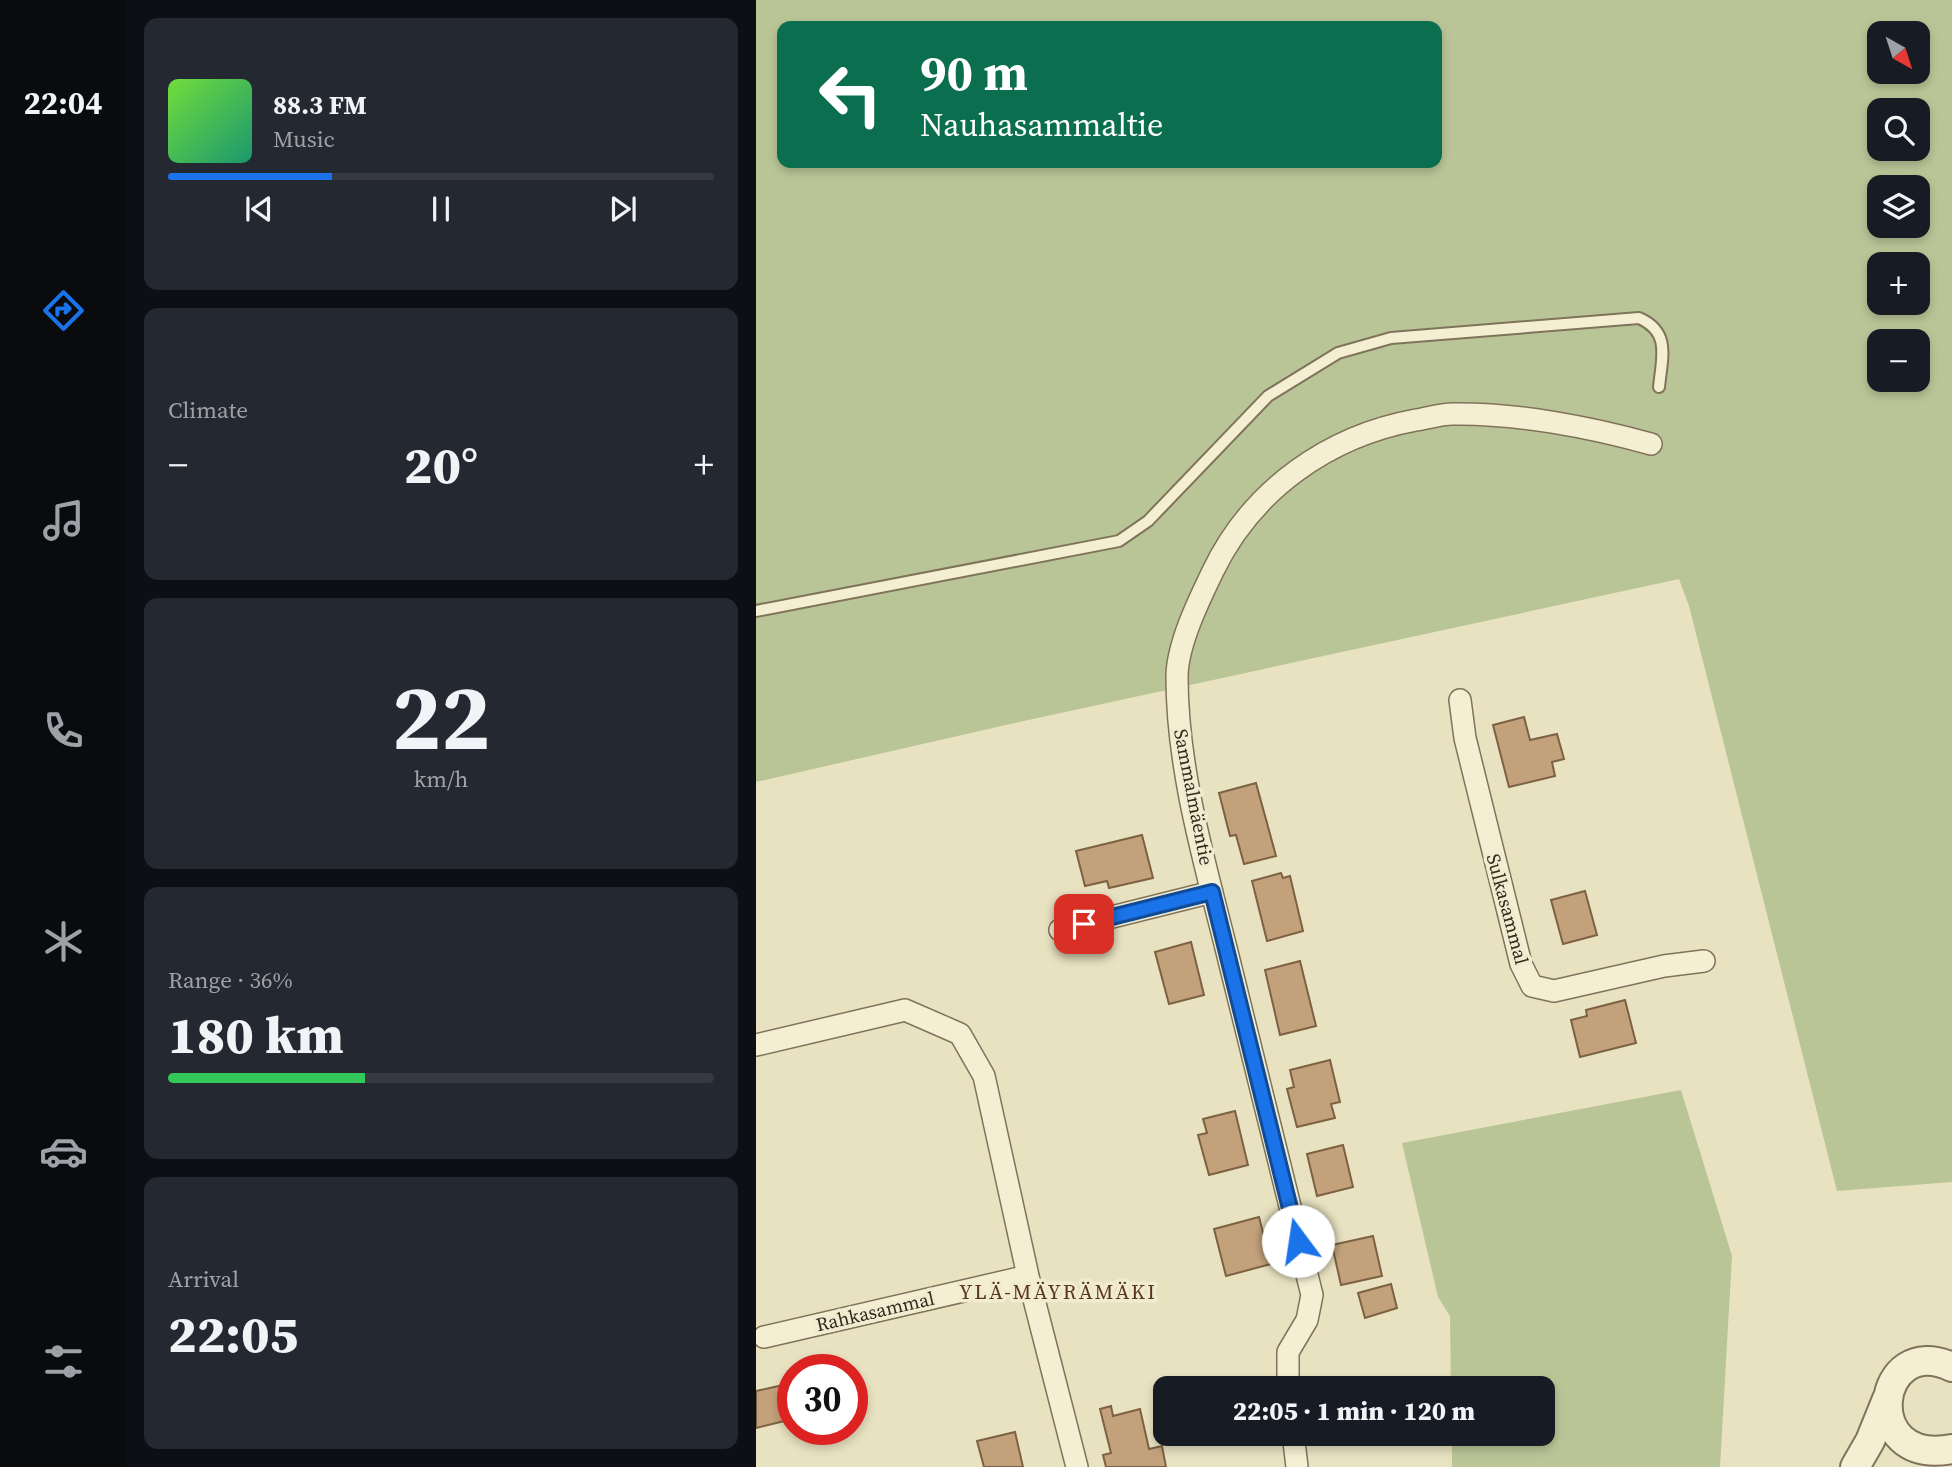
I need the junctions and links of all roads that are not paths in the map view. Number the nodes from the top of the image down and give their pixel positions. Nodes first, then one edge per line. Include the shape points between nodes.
1 (1659, 387) dead end
2 (1651, 444) dead end
3 (756, 611) edge
4 (1460, 701) dead end
5 (1212, 892) junction
6 (1060, 930) dead end
7 (1704, 961) dead end
8 (756, 1045) edge
9 (1028, 1276) junction
10 (764, 1337) dead end
11 (1951, 1365) edge
12 (1288, 1376) edge
13 (1889, 1393) junction
14 (1295, 1446) edge
15 (1945, 1451) edge
16 (1077, 1467) edge
17 (1297, 1467) edge
18 (1855, 1467) edge
19 (1902, 1467) edge

1 - 3 lane via 1660,335 1653,324 1639,318 1391,338 1338,353 1268,396 1148,522 1119,541
2 - 5 street, Sammalmäentie via 1555,424 1451,414 1389,425 1325,450 1268,492 1224,548 1193,612 1177,673 1180,738
4 - 7 street, Sulkasammal via 1521,964 1532,986 1554,991
5 - 6 street
5 - 12 street, Sammalmäentie via 1311,1295 1307,1320 1288,1352
8 - 9 street via 905,1010 960,1034 984,1076
9 - 10 street, Rahkasammal
9 - 16 street
11 - 13 street via 1934,1362 1909,1368 1897,1377
13 - 15 street via 1886,1409 1899,1439 1912,1449
13 - 18 street
14 - 17 street
15 - 19 street

